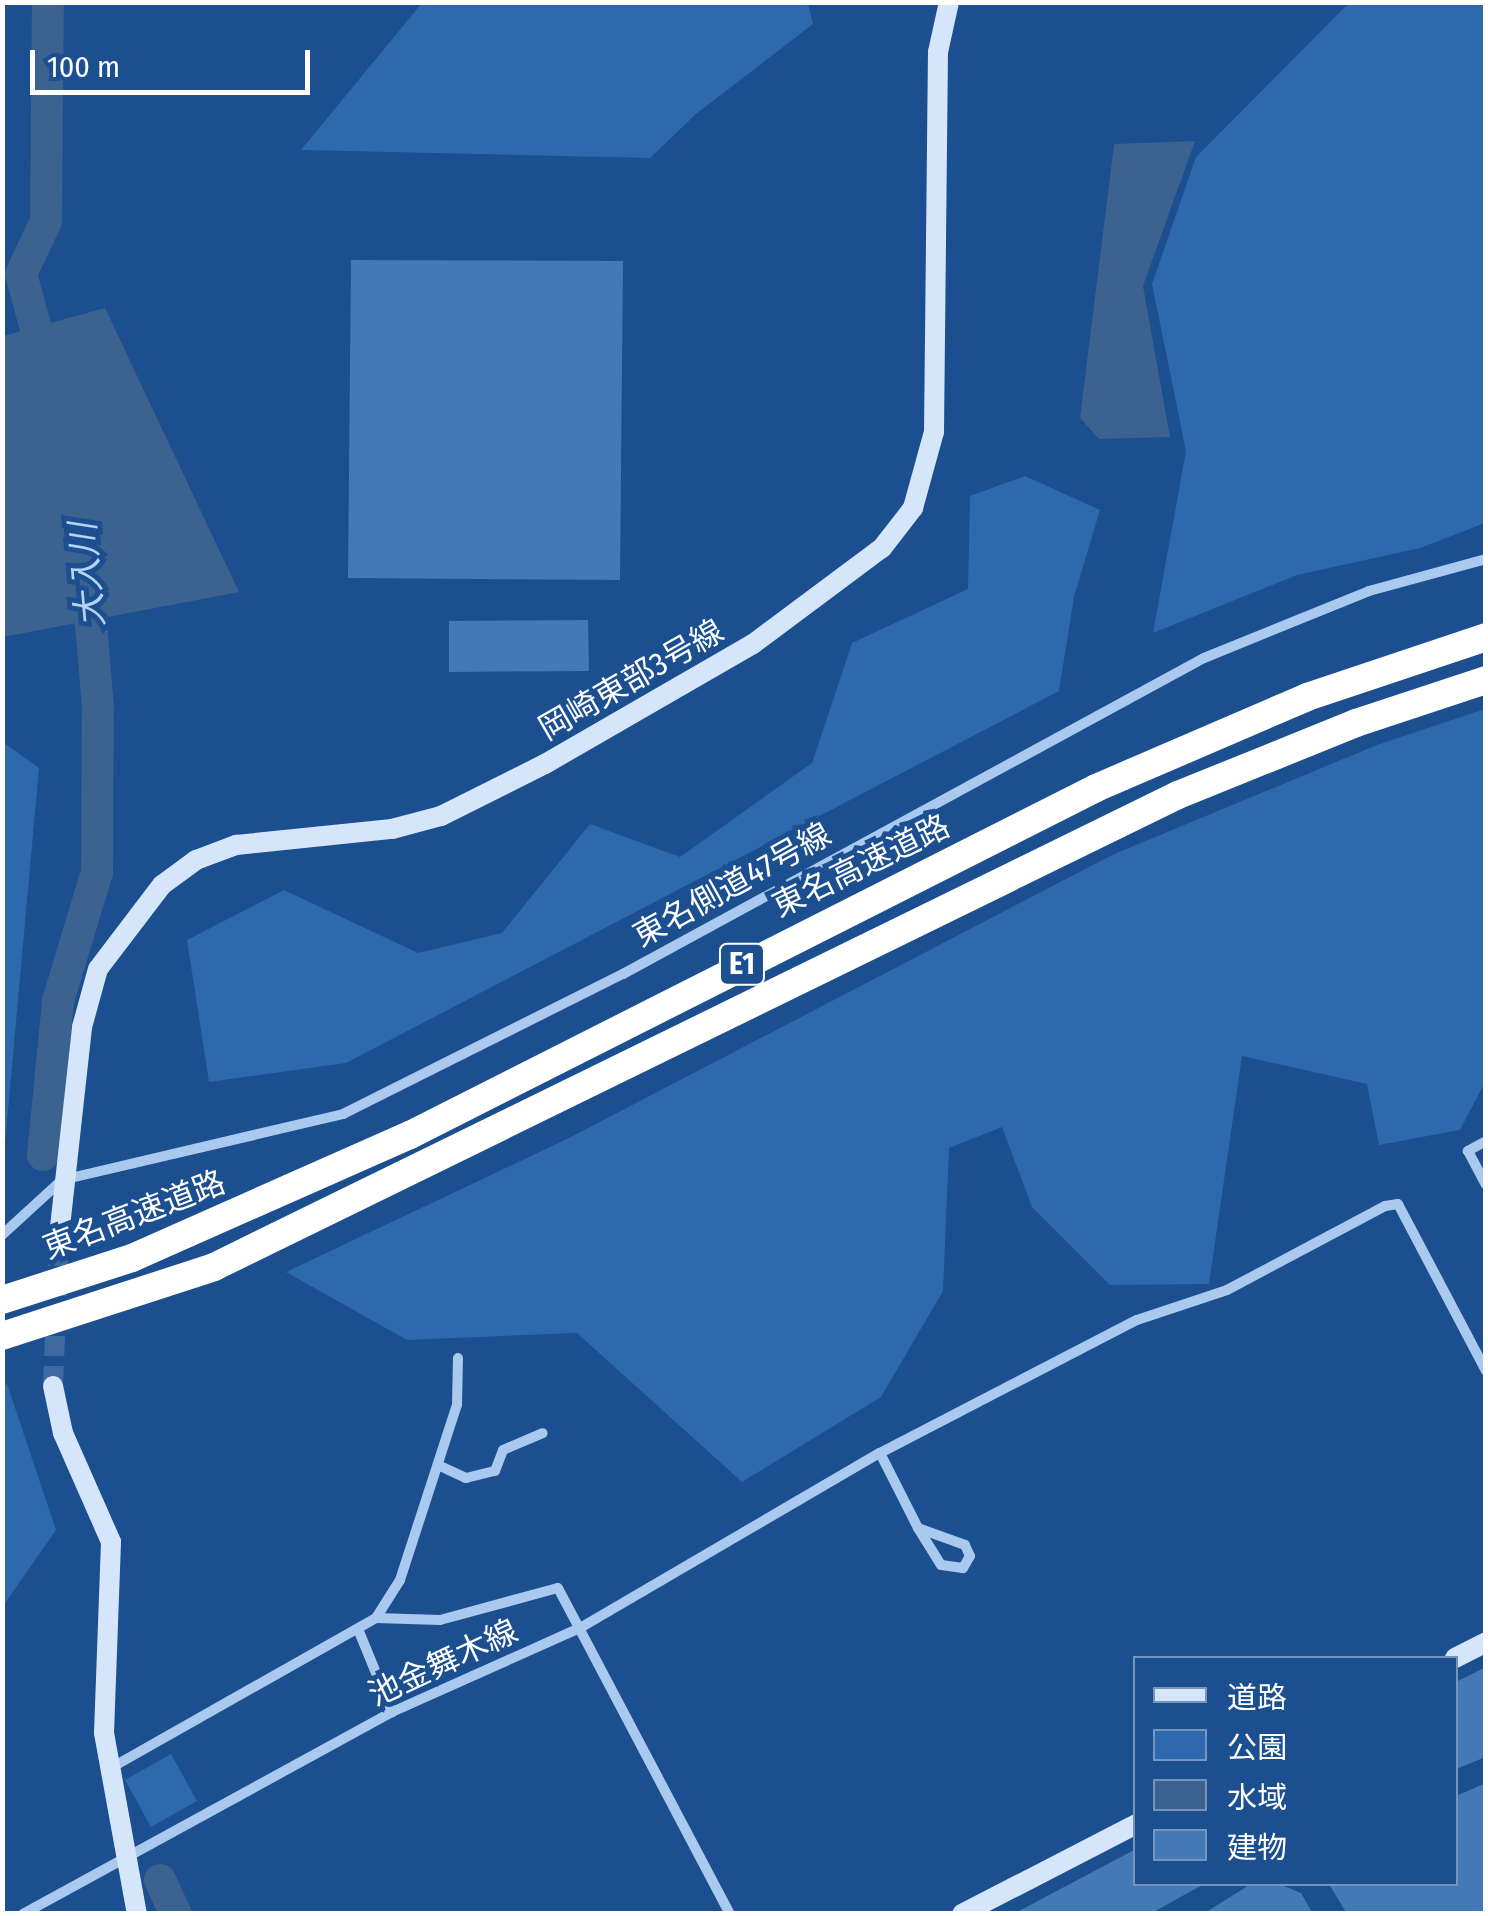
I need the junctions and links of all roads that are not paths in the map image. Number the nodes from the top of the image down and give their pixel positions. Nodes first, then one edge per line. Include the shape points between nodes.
1 (949, 2) edge
2 (1486, 558) edge
3 (1486, 637) edge
4 (1486, 680) edge
5 (1486, 1141) edge
6 (62, 1180) junction
7 (1486, 1184) edge
8 (2, 1236) edge
9 (59, 1236) tunnel mouth
10 (2, 1300) edge
11 (2, 1336) edge
12 (458, 1358) dead end
13 (1486, 1371) edge
14 (53, 1386) tunnel mouth
15 (543, 1432) dead end
16 (880, 1453) junction
17 (438, 1465) junction
18 (918, 1528) junction
19 (376, 1618) junction
20 (358, 1628) junction
21 (580, 1628) junction
22 (1486, 1642) edge
23 (1458, 1656) edge
24 (392, 1712) junction
25 (108, 1770) junction
26 (1133, 1826) edge
27 (126, 1856) junction
28 (23, 1914) edge
29 (137, 1914) edge
30 (730, 1914) edge
31 (962, 1914) edge

1 - 6 street, 岡崎東部3号線 via 938,52 934,432 912,508 882,548 754,644 441,816 392,829 236,845 196,860 162,885 98,969 82,1028
2 - 6 street, 東名側道47号線 via 1354,596 1204,658 623,974 343,1114
3 - 10 highway, 東名高速道路 / E1 via 1308,698 1113,780 374,1152 132,1258
4 - 11 highway, E1 via 1356,723 1178,795 214,1267
5 - 7 street via 1468,1151
6 - 8 street, 東名側道47号線
6 - 9 street, 岡崎東部3号線
12 - 17 street via 457,1405
13 - 16 street, 池金舞木線 via 1398,1204 1228,1290 1137,1320
14 - 25 street via 63,1433 111,1542
15 - 17 street via 503,1450 494,1470 466,1478
16 - 18 street
16 - 21 street, 池金舞木線
17 - 19 street via 400,1580
18 - 18 street via 965,1545 970,1556 962,1568 941,1565
19 - 20 street
19 - 21 street via 440,1620 548,1586 558,1588
20 - 24 street
20 - 25 street
21 - 24 street, 池金舞木線
21 - 30 street
22 - 23 street
24 - 27 street, 池金舞木線
25 - 27 street
26 - 31 street
27 - 28 street, 池金舞木線
27 - 29 street

